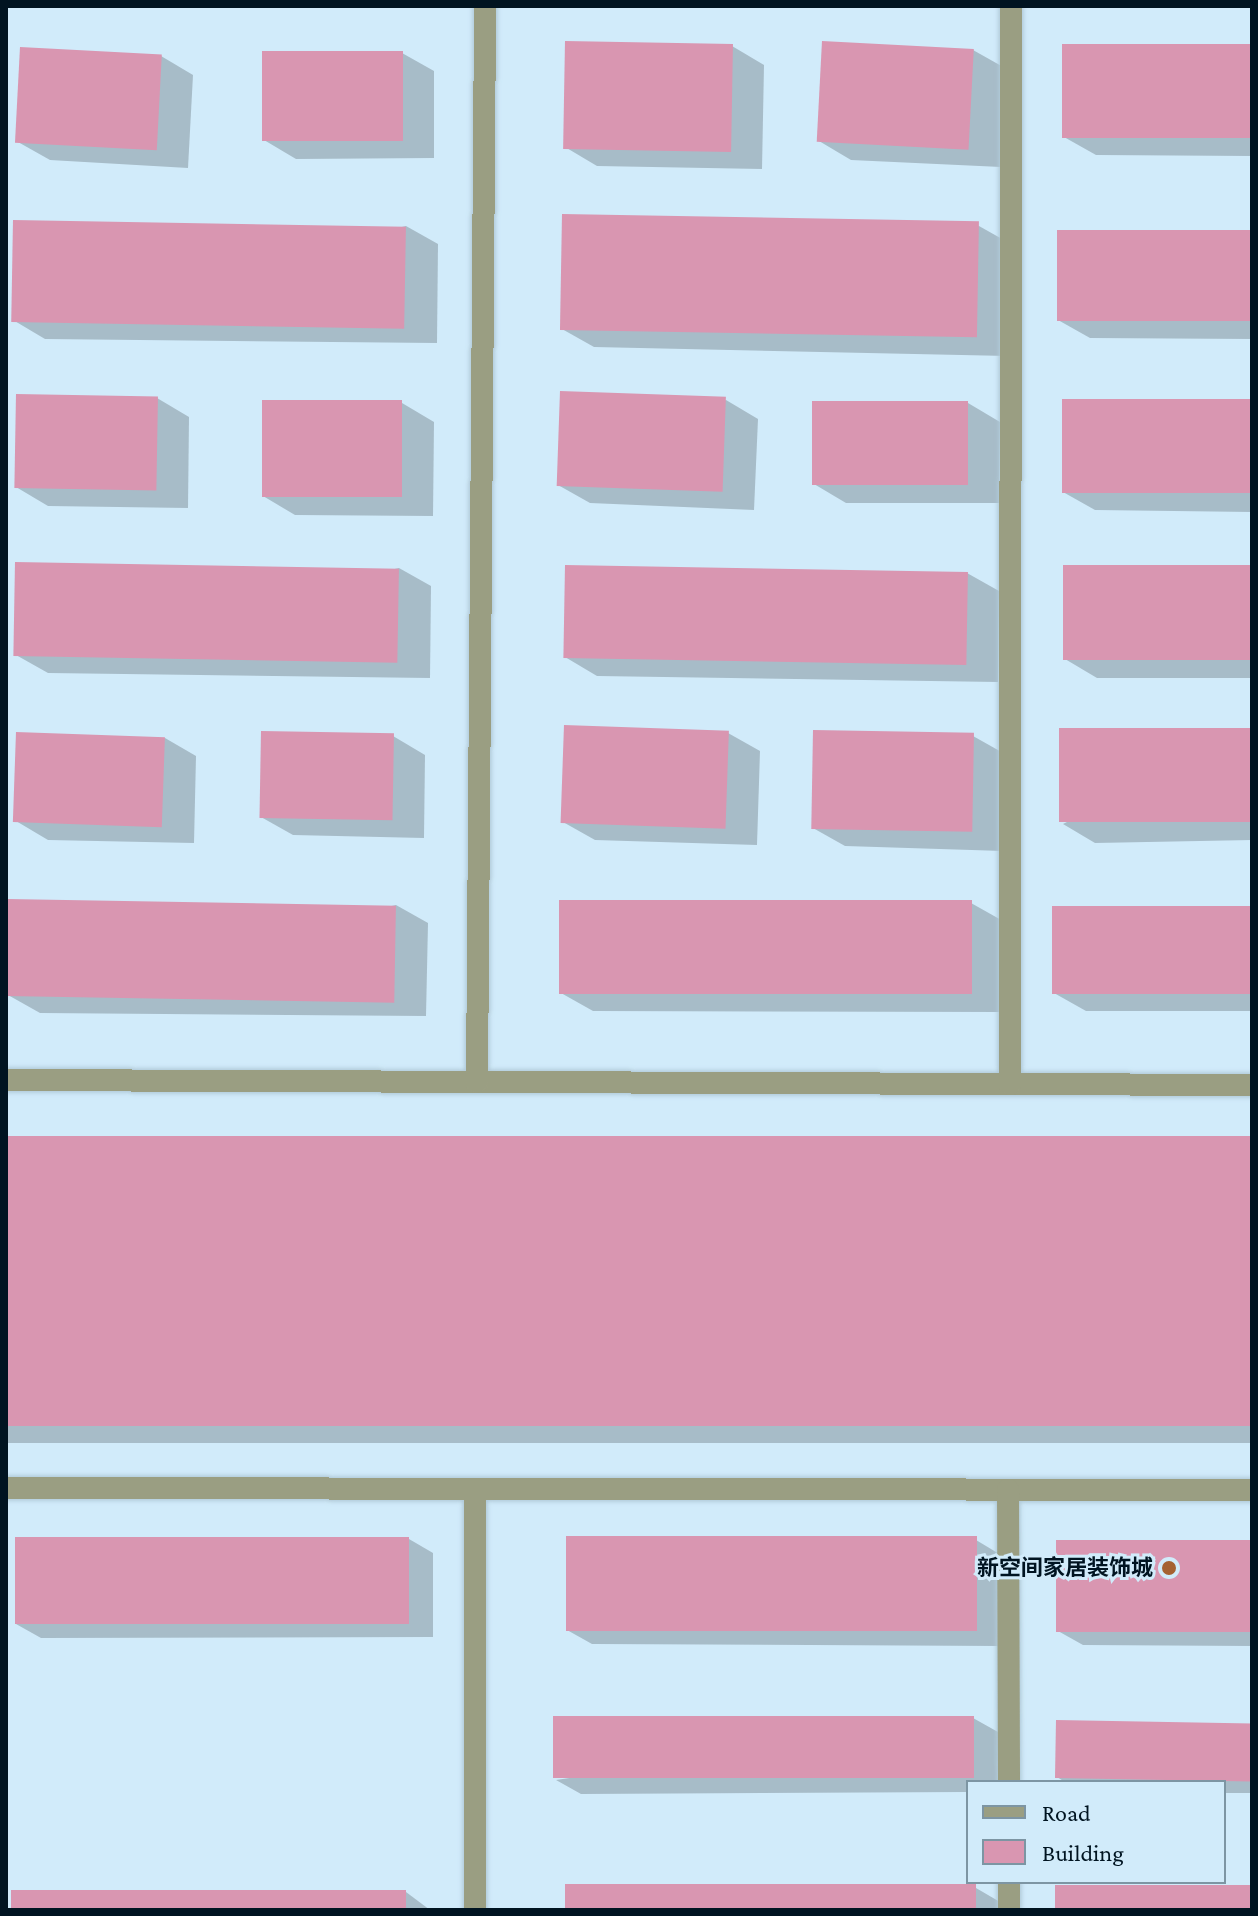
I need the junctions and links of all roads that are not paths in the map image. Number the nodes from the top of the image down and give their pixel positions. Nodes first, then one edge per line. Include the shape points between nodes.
1 (485, 6) edge
2 (1011, 6) edge
3 (6, 1080) edge
4 (477, 1082) junction
5 (1010, 1084) junction
6 (1252, 1085) edge
7 (6, 1488) edge
8 (475, 1489) junction
9 (1008, 1490) junction
10 (1252, 1490) edge
11 (1009, 1780) edge
12 (1009, 1884) edge
13 (475, 1910) edge
14 (1009, 1910) edge

1 - 4 street
2 - 5 street
3 - 4 street
4 - 5 street
5 - 6 street
7 - 8 street
8 - 9 street
8 - 13 street
9 - 10 street
9 - 11 street
12 - 14 street

